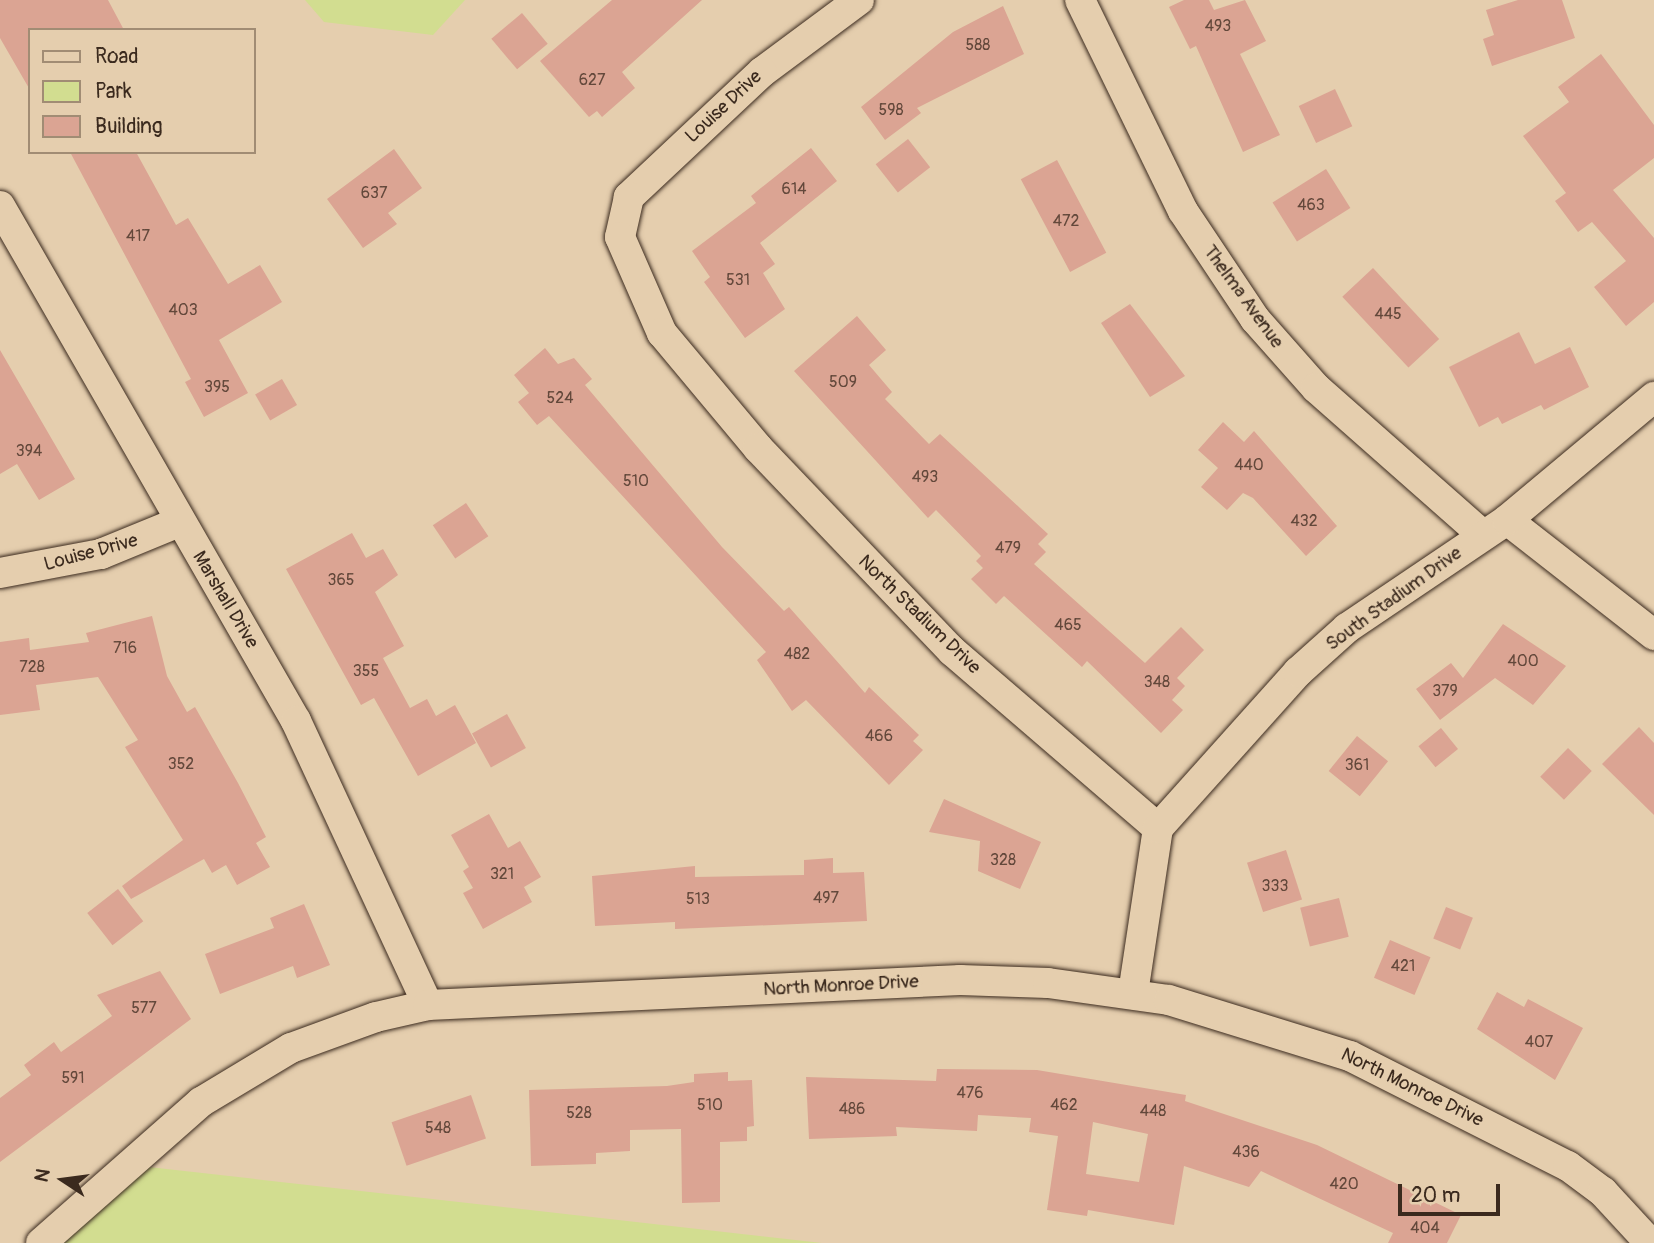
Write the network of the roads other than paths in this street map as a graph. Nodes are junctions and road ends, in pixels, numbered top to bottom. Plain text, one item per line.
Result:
1 (859, 0) edge
2 (1080, 0) edge
3 (0, 206) edge
4 (620, 237) joint
5 (1654, 397) edge
6 (179, 522) junction
7 (1495, 527) junction
8 (0, 573) edge
9 (1654, 635) edge
10 (1158, 828) junction
11 (1133, 993) junction
12 (428, 1005) junction
13 (41, 1243) edge
14 (1650, 1243) edge

1 - 4 street, Louise Drive
2 - 7 street, Thelma Avenue
3 - 6 street, Marshall Drive
4 - 10 street, North Stadium Drive
5 - 7 street, South Stadium Drive
6 - 8 street, Louise Drive
6 - 12 street, Marshall Drive
7 - 9 street, Thelma Avenue
7 - 10 street, South Stadium Drive
10 - 11 street
11 - 12 street, North Monroe Drive
11 - 14 street, North Monroe Drive
12 - 13 street, North Monroe Drive

